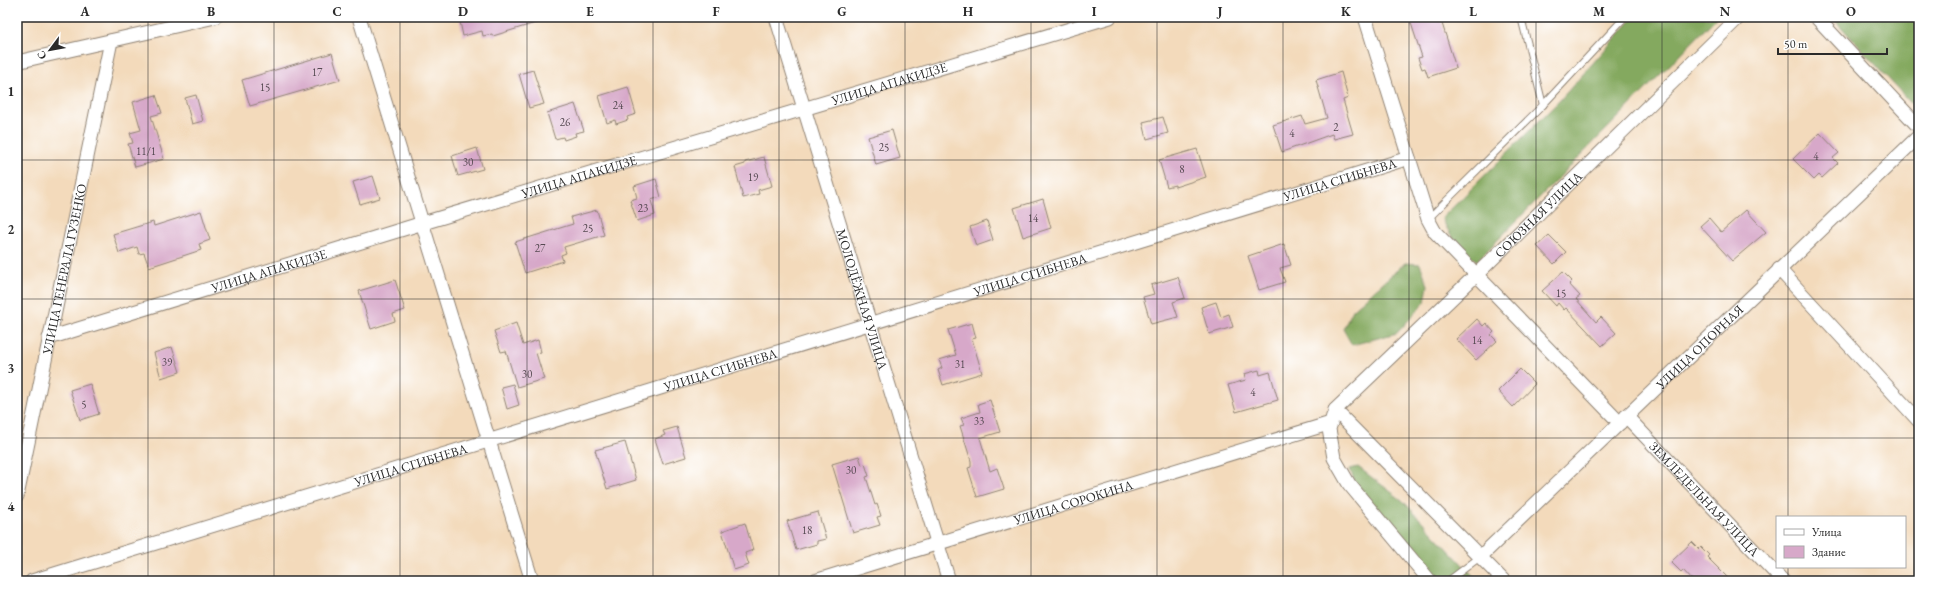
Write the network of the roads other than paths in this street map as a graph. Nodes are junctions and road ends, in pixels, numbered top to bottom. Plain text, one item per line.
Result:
1 (215, 17) edge
2 (359, 17) edge
3 (776, 17) edge
4 (1110, 17) edge
5 (1365, 17) edge
6 (1521, 17) edge
7 (1625, 17) edge
8 (1739, 17) edge
9 (1816, 17) edge
10 (111, 41) junction
11 (17, 62) edge
12 (1543, 105) junction
13 (804, 108) junction
14 (1919, 128) edge
15 (1919, 136) edge
16 (1409, 158) junction
17 (1428, 218) junction
18 (423, 223) junction
19 (1779, 269) junction
20 (1476, 275) junction
21 (870, 324) junction
22 (49, 338) junction
23 (1333, 416) junction
24 (1623, 419) junction
25 (1919, 422) edge
26 (489, 441) junction
27 (17, 496) edge
28 (938, 543) junction
29 (1480, 557) junction
30 (32, 581) edge
31 (532, 581) edge
32 (815, 581) edge
33 (949, 581) edge
34 (1430, 581) edge
35 (1448, 581) edge
36 (1504, 581) edge
37 (1783, 581) edge

1 - 10 street
2 - 18 street
3 - 13 street, МОЛОДЁЖНАЯ УЛИЦА
4 - 13 street, УЛИЦА АПАКИДЗЕ
5 - 16 street, ЗЕМЛЕДЕЛЬНАЯ УЛИЦА
6 - 12 lane
7 - 12 lane
8 - 20 street, СОЮЗНАЯ УЛИЦА
9 - 14 street
10 - 11 street
10 - 22 street, УЛИЦА ГЕНЕРАЛА ГУЗЕНКО
12 - 17 lane
13 - 18 street, УЛИЦА АПАКИДЗЕ
13 - 21 street, МОЛОДЁЖНАЯ УЛИЦА
15 - 19 street, УЛИЦА ОПОРНАЯ
16 - 17 street, ЗЕМЛЕДЕЛЬНАЯ УЛИЦА
16 - 21 street, УЛИЦА СГИБНЕВА
17 - 20 street, ЗЕМЛЕДЕЛЬНАЯ УЛИЦА
18 - 22 street, УЛИЦА АПАКИДЗЕ
18 - 26 street
19 - 24 street, УЛИЦА ОПОРНАЯ
19 - 25 street
20 - 23 street, СОЮЗНАЯ УЛИЦА
20 - 24 street, ЗЕМЛЕДЕЛЬНАЯ УЛИЦА
21 - 26 street, УЛИЦА СГИБНЕВА
21 - 28 street, МОЛОДЁЖНАЯ УЛИЦА
22 - 27 street, УЛИЦА ГЕНЕРАЛА ГУЗЕНКО
23 - 28 street, УЛИЦА СОРОКИНА
23 - 29 street
23 - 34 street
24 - 29 street, УЛИЦА ОПОРНАЯ
24 - 37 street, ЗЕМЛЕДЕЛЬНАЯ УЛИЦА
26 - 30 street, УЛИЦА СГИБНЕВА
26 - 31 street
28 - 32 street, УЛИЦА СОРОКИНА
28 - 33 street, МОЛОДЁЖНАЯ УЛИЦА
29 - 35 lane
29 - 36 street

